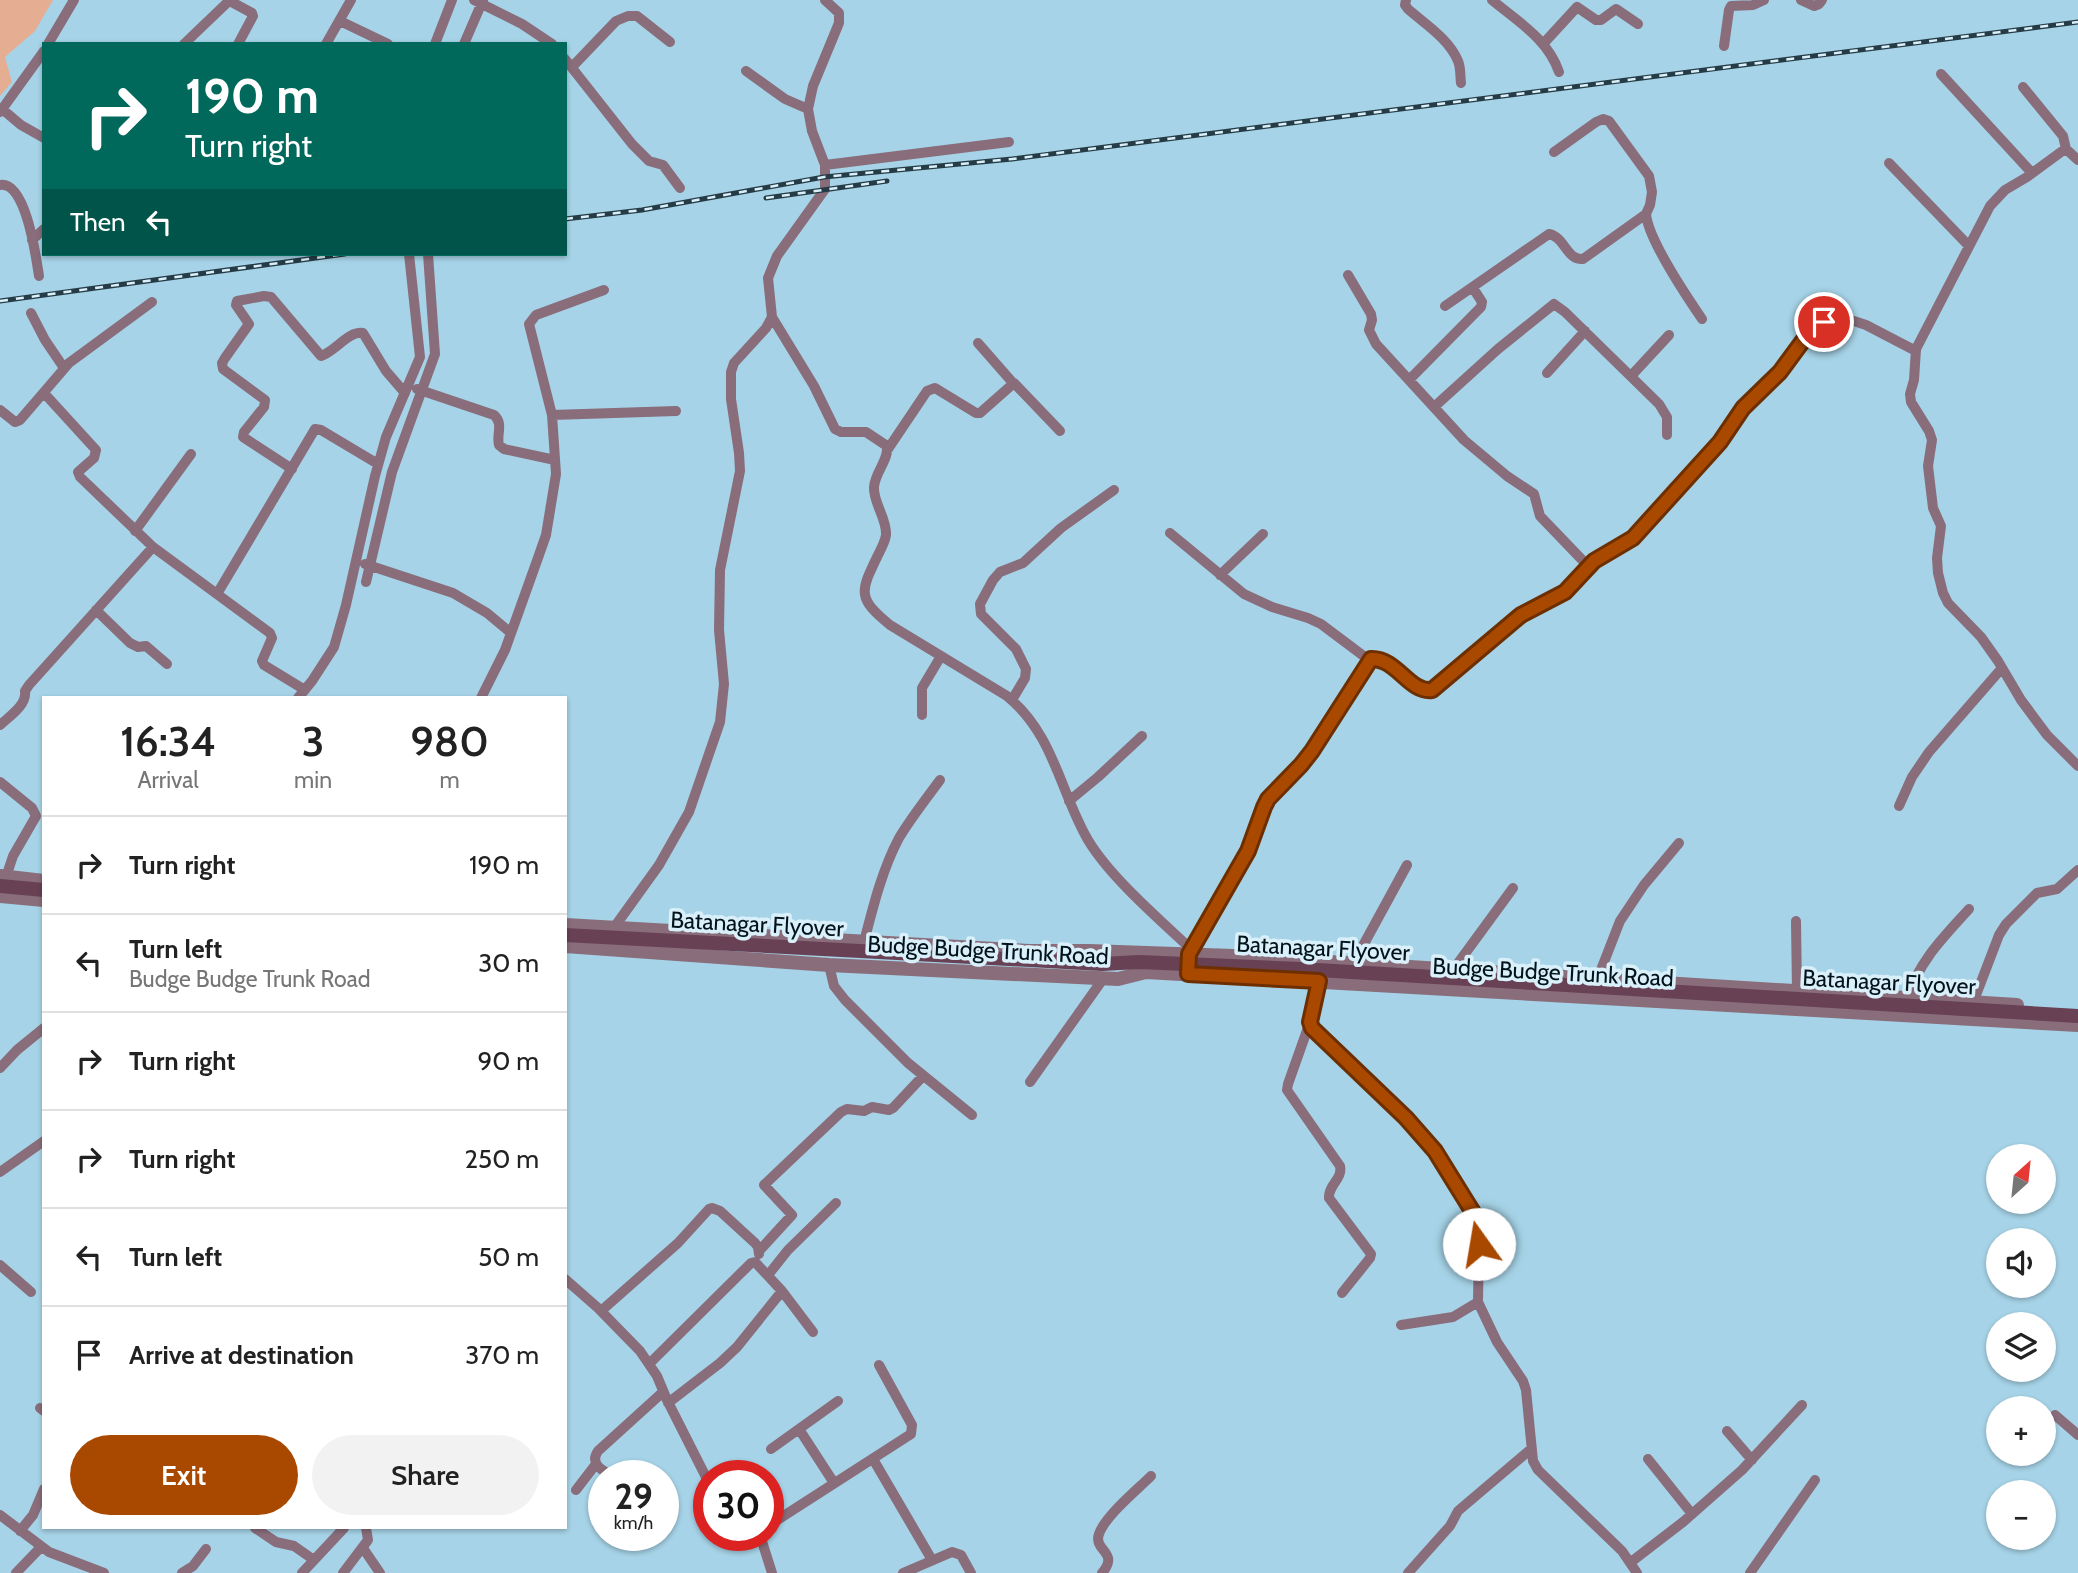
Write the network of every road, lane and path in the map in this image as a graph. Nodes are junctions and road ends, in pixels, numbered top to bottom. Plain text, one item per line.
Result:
1 (74, 0) edge
2 (229, 0) edge
3 (351, 0) edge
4 (452, 0) edge
5 (825, 0) edge
6 (1406, 0) edge
7 (1492, 0) edge
8 (1764, 0) edge
9 (1801, 0) edge
10 (1822, 0) edge
11 (478, 1) edge
12 (340, 21) junction
13 (1638, 23) dead end
14 (49, 42) edge
15 (186, 42) edge
16 (239, 42) edge
17 (327, 42) edge
18 (384, 42) edge
19 (436, 42) edge
20 (465, 42) edge
21 (549, 42) edge
22 (670, 42) dead end
23 (1543, 44) junction
24 (1724, 46) dead end
25 (42, 54) edge
26 (569, 63) edge
27 (746, 71) dead end
28 (1559, 72) dead end
29 (1941, 74) dead end
30 (1461, 83) dead end
31 (2022, 87) dead end
32 (808, 109) junction
33 (1, 110) edge
34 (42, 137) edge
35 (1009, 142) dead end
36 (2066, 149) junction
37 (1554, 152) dead end
38 (2078, 160) edge
39 (1889, 163) dead end
40 (825, 166) junction
41 (2032, 173) junction
42 (0, 185) edge
43 (680, 188) dead end
44 (1646, 214) junction
45 (42, 231) edge
46 (32, 240) junction
47 (1968, 245) junction
48 (409, 256) edge
49 (428, 256) edge
50 (1348, 275) dead end
51 (39, 276) dead end
52 (1473, 288) junction
53 (604, 290) dead end
54 (152, 302) dead end
55 (1445, 306) dead end
56 (31, 313) dead end
57 (772, 317) junction
58 (1702, 319) dead end
59 (1585, 331) junction
60 (1669, 335) dead end
61 (978, 343) dead end
62 (1916, 351) junction
63 (64, 368) junction
64 (1547, 373) dead end
65 (1631, 376) junction
66 (1409, 380) junction
67 (1013, 383) junction
68 (414, 389) junction
69 (44, 393) junction
70 (1434, 407) junction
71 (0, 410) edge
72 (676, 411) dead end
73 (552, 415) junction
74 (1060, 431) dead end
75 (1667, 435) dead end
76 (888, 449) junction
77 (191, 454) dead end
78 (555, 460) junction
79 (378, 464) junction
80 (292, 470) junction
81 (1114, 490) dead end
82 (135, 531) junction
83 (1170, 533) dead end
84 (1263, 534) dead end
85 (153, 547) junction
86 (355, 562) junction
87 (370, 565) junction
88 (1588, 566) junction
89 (1220, 575) junction
90 (366, 582) dead end
91 (217, 594) junction
92 (96, 610) junction
93 (511, 633) junction
94 (941, 656) junction
95 (1371, 659) junction
96 (167, 664) dead end
97 (2002, 668) junction
98 (301, 694) edge
99 (482, 696) edge
100 (1012, 700) junction
101 (922, 715) dead end
102 (0, 725) edge
103 (1142, 736) dead end
104 (2078, 766) edge
105 (940, 780) dead end
106 (0, 782) edge
107 (1069, 801) junction
108 (1899, 806) dead end
109 (1679, 843) dead end
110 (1407, 865) dead end
111 (2078, 870) edge
112 (2, 880) edge
113 (42, 881) edge
114 (1513, 888) dead end
115 (42, 890) edge
116 (0, 896) edge
117 (42, 900) edge
118 (1969, 909) dead end
119 (1796, 922) dead end
120 (567, 925) edge
121 (613, 929) junction
122 (567, 935) edge
123 (864, 942) junction
124 (567, 946) edge
125 (1191, 952) junction
126 (1353, 964) junction
127 (829, 965) junction
128 (1453, 970) junction
129 (1188, 974) junction
130 (1103, 979) junction
131 (1597, 980) junction
132 (1319, 981) junction
133 (1797, 992) junction
134 (1907, 998) junction
135 (1973, 1003) junction
136 (2078, 1009) edge
137 (2078, 1016) edge
138 (1310, 1022) junction
139 (2078, 1026) edge
140 (42, 1030) edge
141 (0, 1068) edge
142 (923, 1076) junction
143 (1030, 1082) dead end
144 (972, 1115) dead end
145 (42, 1142) edge
146 (0, 1172) edge
147 (836, 1203) dead end
148 (758, 1257) junction
149 (0, 1265) edge
150 (768, 1275) junction
151 (567, 1281) edge
152 (782, 1291) junction
153 (31, 1292) dead end
154 (1342, 1293) dead end
155 (1478, 1302) junction
156 (601, 1311) junction
157 (1401, 1325) dead end
158 (813, 1332) dead end
159 (649, 1364) junction
160 (879, 1365) dead end
161 (666, 1397) junction
162 (838, 1401) dead end
163 (1802, 1405) dead end
164 (2056, 1416) edge
165 (799, 1429) junction
166 (1727, 1431) dead end
167 (2078, 1435) edge
168 (771, 1449) dead end
169 (1531, 1449) junction
170 (873, 1459) junction
171 (1648, 1459) dead end
172 (596, 1460) edge
173 (698, 1460) edge
174 (1752, 1460) junction
175 (588, 1474) edge
176 (1151, 1476) dead end
177 (1815, 1480) dead end
178 (834, 1483) junction
179 (576, 1490) dead end
180 (42, 1494) edge
181 (1692, 1514) junction
182 (0, 1516) edge
183 (784, 1516) edge
184 (256, 1529) edge
185 (343, 1529) edge
186 (366, 1529) edge
187 (20, 1531) junction
188 (41, 1547) junction
189 (363, 1548) junction
190 (206, 1549) dead end
191 (765, 1551) edge
192 (314, 1560) junction
193 (932, 1560) junction
194 (1631, 1562) junction
195 (16, 1573) edge
196 (104, 1573) edge
197 (182, 1573) edge
198 (302, 1573) edge
199 (343, 1573) edge
200 (380, 1573) edge
201 (772, 1573) edge
202 (903, 1573) edge
203 (971, 1573) edge
204 (1102, 1573) edge
205 (1408, 1573) edge
206 (1637, 1573) edge
207 (1750, 1573) edge

1 - 14 street
2 - 15 street
2 - 16 street
3 - 12 street
4 - 19 street
5 - 32 street
6 - 30 street
7 - 23 street
8 - 24 street
9 - 10 street
11 - 20 street
11 - 21 street
12 - 17 street
12 - 18 street
13 - 23 street
22 - 26 street
23 - 28 street
25 - 33 street
26 - 43 street
27 - 32 street
29 - 41 street
31 - 36 street
32 - 40 street
33 - 34 street
35 - 40 street
36 - 38 street
36 - 41 street
37 - 44 street
39 - 47 street
40 - 57 street
41 - 47 street
42 - 46 street
44 - 52 street
44 - 58 street
45 - 46 street
46 - 51 street
47 - 62 street
48 - 68 street
49 - 68 street
50 - 66 street
52 - 55 street
52 - 66 street
53 - 73 street
54 - 63 street
56 - 63 street
57 - 76 street
57 - 121 street
59 - 64 street
59 - 65 street
59 - 70 street
60 - 65 street
61 - 67 street
62 - 88 street
62 - 97 street
63 - 69 street
65 - 75 street
66 - 70 street
67 - 74 street
67 - 76 street
68 - 78 street
68 - 79 street
68 - 80 street
68 - 87 street
69 - 71 street
69 - 82 street
70 - 88 street
72 - 73 street
73 - 78 street
76 - 94 street
77 - 82 street
78 - 93 street
79 - 80 street
79 - 86 street
80 - 91 street
81 - 100 street
82 - 85 street
83 - 89 street
84 - 89 street
85 - 91 street
85 - 92 street
86 - 87 street
86 - 98 street
87 - 90 street
87 - 93 street
88 - 95 street
89 - 95 street
91 - 98 street
92 - 96 street
92 - 102 street
93 - 99 street
94 - 100 street
94 - 101 street
95 - 125 street
97 - 104 street
97 - 108 street
100 - 107 street
103 - 107 street
105 - 123 street
106 - 112 street
107 - 125 street
109 - 131 street
110 - 126 street
111 - 135 street
112 - 113 street
112 - 115 main road
114 - 128 street
116 - 117 street
118 - 134 street
119 - 133 street
120 - 121 street, Budge Budge Trunk Road
121 - 123 street, Budge Budge Trunk Road
122 - 137 main road, Batanagar Flyover, bridge
123 - 125 street, Budge Budge Trunk Road
124 - 127 street, Budge Budge Trunk Road
125 - 126 street, Budge Budge Trunk Road
125 - 129 street
126 - 128 street, Budge Budge Trunk Road
127 - 130 street, Budge Budge Trunk Road
127 - 142 street
128 - 131 street, Budge Budge Trunk Road
129 - 130 street, Budge Budge Trunk Road
129 - 132 street, Budge Budge Trunk Road
130 - 143 street
131 - 133 street, Budge Budge Trunk Road
132 - 138 street
132 - 139 street, Budge Budge Trunk Road
133 - 134 street, Budge Budge Trunk Road
134 - 135 street, Budge Budge Trunk Road
135 - 136 street, Budge Budge Trunk Road
138 - 154 street
138 - 155 street
140 - 141 street
142 - 144 street
142 - 148 street
145 - 146 street
147 - 150 street
148 - 150 street
148 - 156 street
148 - 159 street
149 - 153 street
150 - 152 street
151 - 156 street
152 - 158 street
152 - 161 street
155 - 157 street
155 - 169 street
156 - 159 street
159 - 161 street
160 - 170 street
161 - 172 street
161 - 173 street
162 - 165 street
163 - 174 street
164 - 167 street
165 - 168 street
165 - 178 street
166 - 174 street
169 - 194 street
169 - 205 street
170 - 178 street
170 - 193 street
171 - 181 street
174 - 181 street
175 - 179 street
176 - 204 street
177 - 207 street
178 - 183 street
180 - 187 street
181 - 194 street
182 - 187 street
184 - 192 street
185 - 192 street
186 - 189 street
187 - 188 street
188 - 195 street
188 - 196 street
189 - 199 street
189 - 200 street
190 - 197 street
191 - 201 street
192 - 198 street
193 - 202 street
193 - 203 street
194 - 206 street

